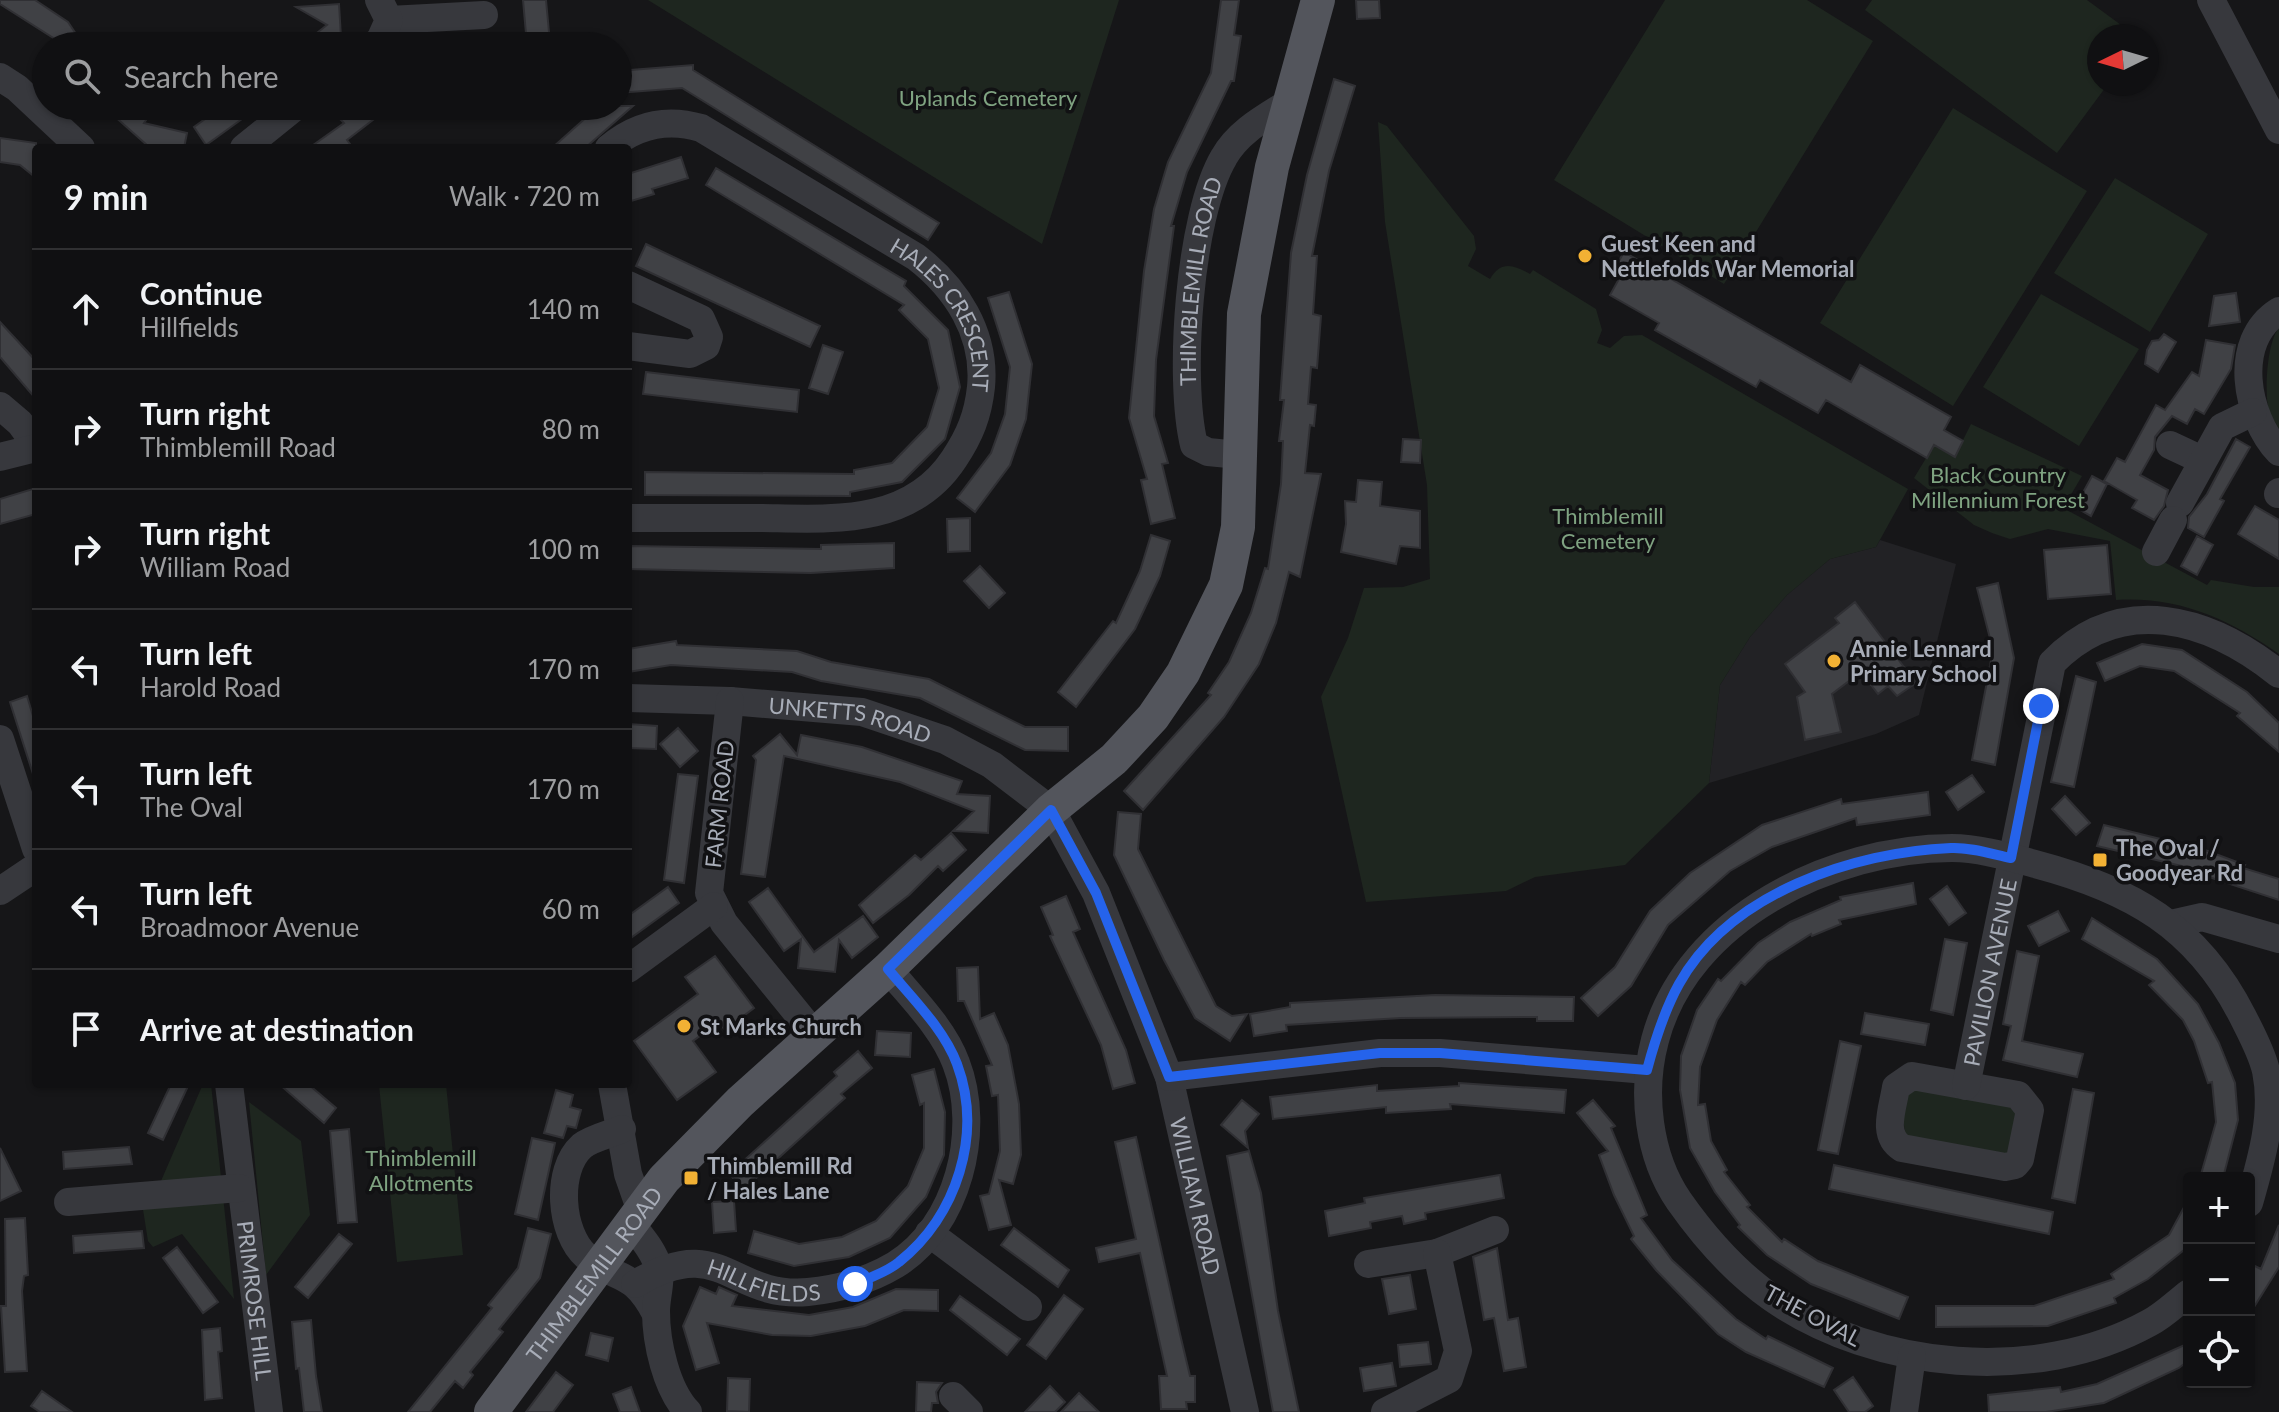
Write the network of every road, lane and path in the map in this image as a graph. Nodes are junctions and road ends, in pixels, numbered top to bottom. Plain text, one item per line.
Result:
1 (1318, 0) edge
2 (2211, 0) edge
3 (384, 10) edge
4 (484, 15) dead end
5 (381, 32) edge
6 (0, 77) edge
7 (32, 102) edge
8 (1288, 103) junction
9 (51, 120) edge
10 (279, 120) edge
11 (2279, 130) edge
12 (77, 144) edge
13 (249, 144) edge
14 (615, 144) edge
15 (632, 287) edge
16 (2279, 311) edge
17 (632, 347) edge
18 (0, 406) edge
19 (2253, 412) junction
20 (32, 440) edge
21 (2170, 445) dead end
22 (32, 447) edge
23 (2279, 452) edge
24 (1239, 455) junction
25 (0, 457) edge
26 (2202, 460) junction
27 (632, 518) edge
28 (2156, 552) dead end
29 (2279, 674) edge
30 (632, 698) edge
31 (730, 701) junction
32 (0, 739) edge
33 (1051, 810) junction
34 (32, 837) edge
35 (2011, 858) junction
36 (32, 870) edge
37 (0, 891) edge
38 (714, 906) junction
39 (2171, 924) junction
40 (2279, 939) edge
41 (632, 966) edge
42 (888, 969) junction
43 (815, 1035) junction
44 (1647, 1070) junction
45 (1169, 1077) junction
46 (1966, 1086) junction
47 (229, 1088) edge
48 (613, 1088) edge
49 (623, 1133) junction
50 (664, 1179) junction
51 (2255, 1179) edge
52 (239, 1188) junction
53 (68, 1202) dead end
54 (636, 1218) junction
55 (1495, 1230) dead end
56 (929, 1233) junction
57 (1437, 1253) junction
58 (601, 1263) junction
59 (1368, 1264) dead end
60 (659, 1269) junction
61 (635, 1284) junction
62 (2183, 1298) edge
63 (1028, 1307) dead end
64 (656, 1314) junction
65 (1912, 1356) junction
66 (269, 1412) edge
67 (491, 1412) edge
68 (688, 1412) edge
69 (1245, 1412) edge
70 (1385, 1412) edge
71 (1904, 1412) edge

1 - 8 main road, THIMBLEMILL ROAD
2 - 11 street
3 - 4 street
3 - 5 street
6 - 7 street
8 - 24 main road, THIMBLEMILL ROAD
8 - 24 street, THIMBLEMILL ROAD
9 - 12 street
10 - 13 street
14 - 27 street, HALES CRESCENT
15 - 17 street
16 - 19 street
18 - 20 street
19 - 23 street
19 - 26 street
21 - 26 street
22 - 25 street
24 - 33 main road, THIMBLEMILL ROAD
26 - 28 street
29 - 35 street, PAVILION AVENUE
30 - 31 street, UNKETTS ROAD
31 - 33 street, UNKETTS ROAD
31 - 38 street, FARM ROAD
32 - 34 street
33 - 42 main road, THIMBLEMILL ROAD
33 - 45 street, WILLIAM ROAD
35 - 39 street, THE OVAL
35 - 44 street, THE OVAL
35 - 46 street, PAVILION AVENUE
36 - 37 street
38 - 41 street
38 - 43 street
39 - 40 street
39 - 51 street
42 - 43 main road, THIMBLEMILL ROAD
42 - 56 street, HILLFIELDS
43 - 50 main road, THIMBLEMILL ROAD
44 - 45 street
44 - 65 street, THE OVAL
45 - 69 street, WILLIAM ROAD
46 - 46 street, PAVILION AVENUE
47 - 52 street, PRIMROSE HILL
48 - 49 street
49 - 50 street
49 - 54 street
49 - 58 street
50 - 54 main road, THIMBLEMILL ROAD
52 - 53 street, PRIMROSE HILL
52 - 66 street, PRIMROSE HILL
54 - 58 main road, THIMBLEMILL ROAD
54 - 60 street
55 - 57 street
56 - 60 street, HILLFIELDS
56 - 63 street
57 - 59 street
57 - 70 street
58 - 61 street
58 - 67 main road, THIMBLEMILL ROAD
60 - 61 street, HILLFIELDS
60 - 64 street
61 - 64 street
62 - 65 street, THE OVAL
64 - 68 street
65 - 71 street

